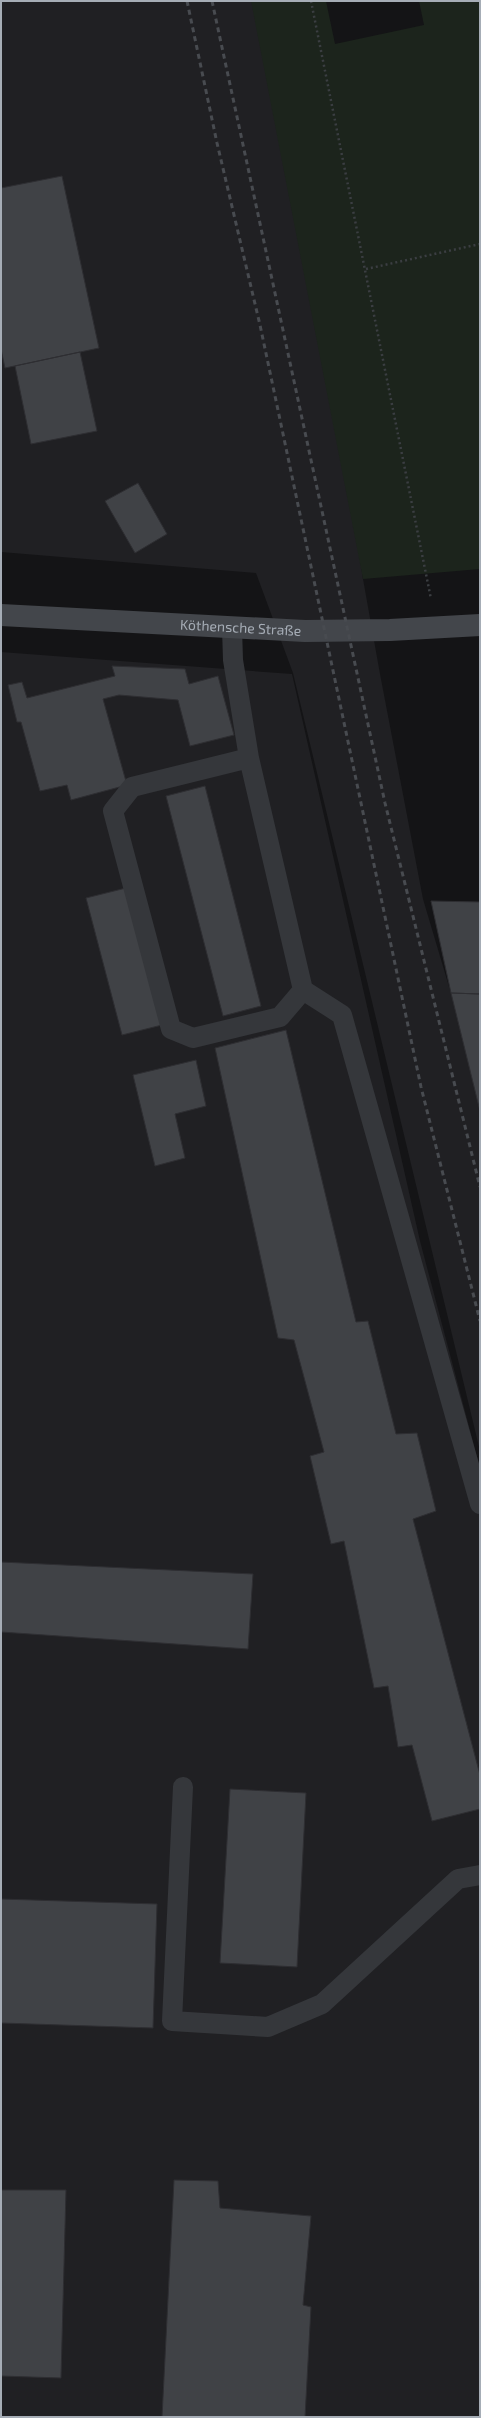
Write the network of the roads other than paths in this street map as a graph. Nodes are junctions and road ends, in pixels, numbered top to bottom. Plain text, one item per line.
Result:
1 (1, 615) edge
2 (480, 625) edge
3 (232, 628) junction
4 (249, 758) junction
5 (303, 990) junction
6 (480, 1504) edge
7 (183, 1787) dead end
8 (480, 1875) edge

1 - 3 main road, Köthensche Straße
2 - 3 main road, Köthensche Straße
3 - 4 lane
4 - 5 lane
4 - 5 lane
5 - 6 lane
7 - 8 lane

